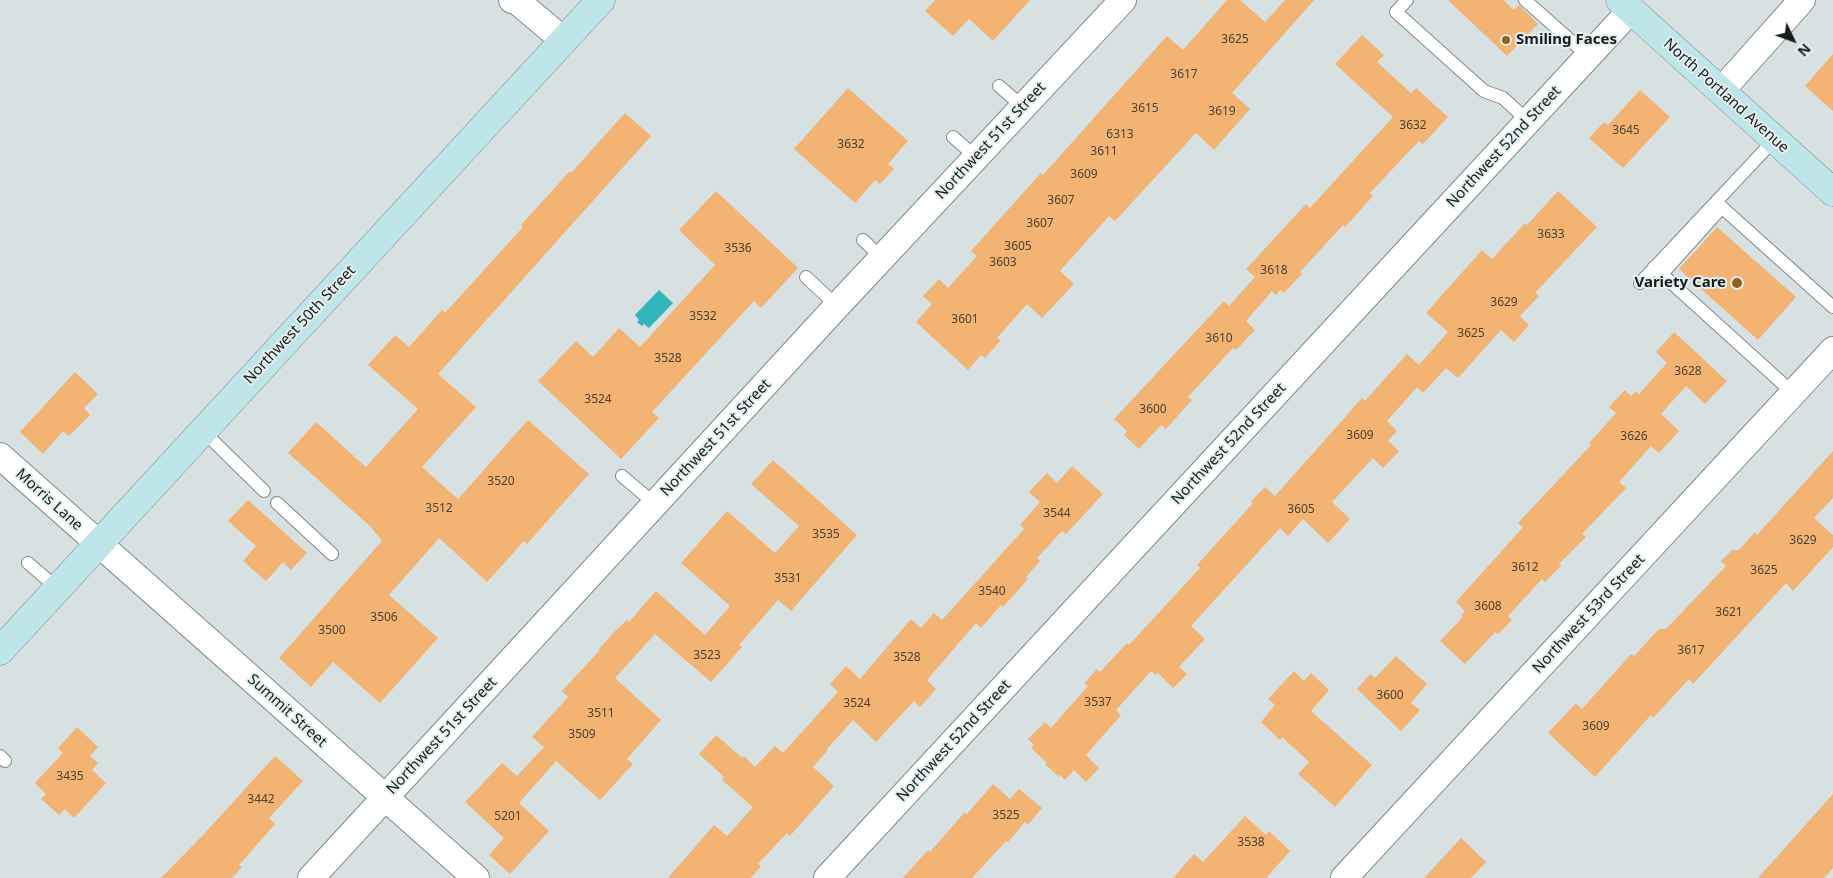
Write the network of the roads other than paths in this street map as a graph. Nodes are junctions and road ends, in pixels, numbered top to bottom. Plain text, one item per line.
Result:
1 (512, 0) edge
2 (601, 0) edge
3 (1407, 0) edge
4 (1525, 0) edge
5 (1802, 0) edge
6 (1118, 2) edge
7 (1625, 5) edge
8 (564, 40) junction
9 (1588, 56) junction
10 (999, 86) dead end
11 (1721, 91) junction
12 (1023, 107) junction
13 (1528, 121) junction
14 (953, 137) dead end
15 (1774, 139) junction
16 (976, 157) junction
17 (1833, 192) edge
18 (1719, 204) junction
19 (863, 240) dead end
20 (882, 258) junction
21 (1658, 271) junction
22 (806, 277) dead end
23 (1640, 283) dead end
24 (837, 306) junction
25 (1833, 307) edge
26 (1833, 350) edge
27 (1794, 393) junction
28 (203, 431) junction
29 (0, 456) edge
30 (622, 476) dead end
31 (264, 491) dead end
32 (277, 503) dead end
33 (655, 504) junction
34 (98, 544) junction
35 (332, 554) dead end
36 (28, 563) dead end
37 (57, 588) junction
38 (0, 651) edge
39 (386, 797) junction
40 (310, 878) edge
41 (476, 878) edge
42 (828, 878) edge
43 (1344, 878) edge

1 - 8 street
2 - 8 main road, Northwest 50th Street
3 - 13 lane
4 - 9 lane
5 - 11 street
6 - 12 street, Northwest 51st Street
7 - 9 street, Northwest 52nd Street
7 - 11 main road, North Portland Avenue
8 - 28 main road, Northwest 50th Street
9 - 13 street, Northwest 52nd Street
10 - 12 lane
11 - 15 main road, North Portland Avenue
12 - 16 street, Northwest 51st Street
13 - 42 street, Northwest 52nd Street
14 - 16 lane
15 - 17 main road, North Portland Avenue
15 - 18 lane
16 - 20 street, Northwest 51st Street
18 - 21 lane
18 - 25 lane
19 - 20 lane
20 - 24 street, Northwest 51st Street
21 - 23 lane
21 - 27 lane
22 - 24 lane
24 - 33 street, Northwest 51st Street
26 - 27 street, Northwest 53rd Street
27 - 43 street, Northwest 53rd Street
28 - 31 lane
28 - 34 main road, Northwest 50th Street
29 - 34 street, Morris Lane
30 - 33 lane
32 - 35 lane
33 - 39 street, Northwest 51st Street
34 - 37 main road, Northwest 50th Street
34 - 39 street, Summit Street
36 - 37 lane
37 - 38 main road, Northwest 50th Street
39 - 40 street, Northwest 51st Street
39 - 41 street, Summit Street

